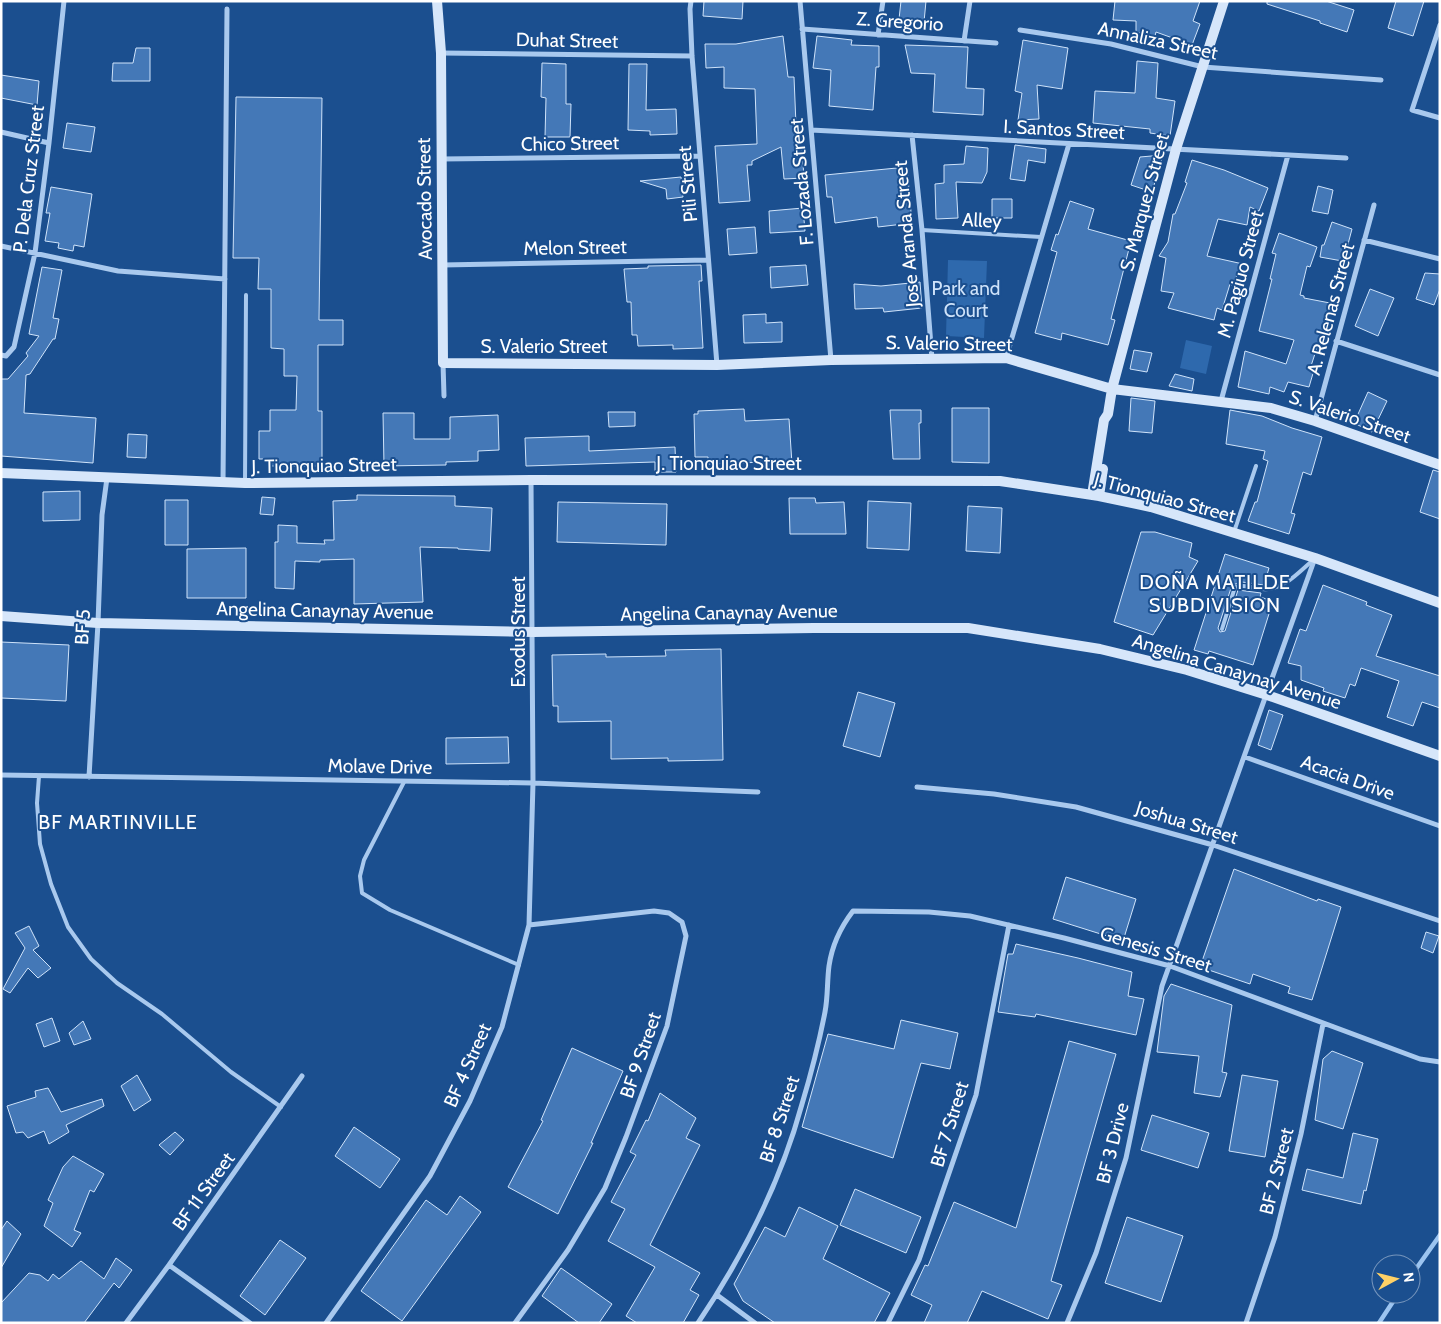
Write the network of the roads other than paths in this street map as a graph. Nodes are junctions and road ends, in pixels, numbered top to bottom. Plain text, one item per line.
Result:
1 (64, 1) edge
2 (437, 1) edge
3 (691, 1) edge
4 (800, 1) edge
5 (883, 1) edge
6 (970, 1) edge
7 (1224, 1) edge
8 (226, 9) dead end
9 (1440, 25) edge
10 (802, 29) junction
11 (1020, 30) dead end
12 (878, 35) junction
13 (964, 41) junction
14 (996, 43) dead end
15 (441, 53) junction
16 (692, 56) junction
17 (1203, 67) junction
18 (1381, 80) dead end
19 (1440, 118) edge
20 (811, 130) junction
21 (1, 132) edge
22 (912, 135) junction
23 (49, 143) junction
24 (1069, 144) junction
25 (1176, 149) junction
26 (1288, 155) junction
27 (700, 156) junction
28 (1346, 158) dead end
29 (441, 160) junction
30 (1374, 205) dead end
31 (922, 230) junction
32 (1041, 237) junction
33 (1364, 240) junction
34 (1, 246) edge
35 (34, 253) junction
36 (1440, 259) edge
37 (708, 260) junction
38 (442, 265) junction
39 (225, 280) junction
40 (246, 295) dead end
41 (1336, 341) junction
42 (4, 355) edge
43 (1006, 358) junction
44 (932, 359) junction
45 (831, 360) junction
46 (443, 363) junction
47 (716, 365) junction
48 (1440, 374) edge
49 (1112, 389) junction
50 (444, 396) dead end
51 (1221, 401) junction
52 (1314, 421) junction
53 (1440, 465) edge
54 (1256, 466) dead end
55 (1, 473) edge
56 (107, 478) junction
57 (531, 480) junction
58 (223, 483) junction
59 (245, 483) junction
60 (1096, 495) junction
61 (1234, 533) junction
62 (1315, 558) junction
63 (1440, 603) edge
64 (1, 616) edge
65 (98, 623) junction
66 (1222, 629) dead end
67 (533, 632) junction
68 (1266, 694) junction
69 (1440, 756) edge
70 (1245, 757) junction
71 (1, 774) edge
72 (39, 776) junction
73 (89, 777) junction
74 (404, 782) junction
75 (534, 783) junction
76 (917, 787) dead end
77 (758, 792) dead end
78 (1440, 826) edge
79 (1214, 845) junction
80 (853, 912) joint
81 (1440, 921) edge
82 (529, 925) junction
83 (1009, 925) junction
84 (519, 965) junction
85 (1170, 966) junction
86 (1323, 1024) junction
87 (1440, 1062) edge
88 (302, 1076) dead end
89 (281, 1107) junction
90 (169, 1265) junction
91 (717, 1295) junction
92 (126, 1323) edge
93 (250, 1323) edge
94 (326, 1323) edge
95 (515, 1323) edge
96 (698, 1323) edge
97 (755, 1323) edge
98 (888, 1323) edge
99 (1067, 1323) edge
100 (1246, 1323) edge

1 - 23 street, P. Dela Cruz Street
2 - 15 street, Avocado Street
3 - 16 street, Pili Street
4 - 10 street, F. Lozada Street
5 - 12 street
6 - 13 street
7 - 17 street, S. Marquez Street
8 - 39 street
9 - 19 street
10 - 12 street, Z. Gregorio
10 - 20 street, F. Lozada Street
11 - 17 street, Annaliza Street
12 - 13 street, Z. Gregorio
13 - 14 street, Z. Gregorio
15 - 16 street, Duhat Street
15 - 29 street, Avocado Street
16 - 27 street, Pili Street
17 - 18 street, Annaliza Street
17 - 25 street, S. Marquez Street
20 - 22 street, I. Santos Street
20 - 45 street, F. Lozada Street
21 - 23 street
22 - 24 street, I. Santos Street
22 - 31 street, Jose Aranda Street
23 - 35 street, P. Dela Cruz Street
24 - 25 street, I. Santos Street
24 - 32 street
25 - 26 street, I. Santos Street
25 - 49 street, S. Marquez Street
26 - 28 street, I. Santos Street
26 - 51 street, M. Pagiuo Street
27 - 29 street, Chico Street
27 - 37 street, Pili Street
29 - 38 street, Avocado Street
30 - 33 street, A. Relenas Street
31 - 32 lane, Alley
31 - 44 street, Jose Aranda Street
32 - 43 street
33 - 36 street
33 - 41 street, A. Relenas Street
34 - 35 street
35 - 39 street
35 - 42 street, P. Dela Cruz Street
37 - 38 street, Melon Street
37 - 47 street, Pili Street
38 - 46 street, Avocado Street
39 - 58 street
40 - 59 lane
41 - 48 street
41 - 52 street, A. Relenas Street
43 - 44 street, S. Valerio Street
43 - 49 street, S. Valerio Street
44 - 45 street, S. Valerio Street
45 - 47 street, S. Valerio Street
46 - 47 street, S. Valerio Street
46 - 50 street, Avocado Street
49 - 51 street, S. Valerio Street
49 - 60 street, S. Marquez Street
51 - 52 street, S. Valerio Street
52 - 53 street, S. Valerio Street
54 - 61 lane
55 - 56 street, J. Tionquiao Street
56 - 58 street, J. Tionquiao Street
56 - 65 street, BF 5
57 - 59 street, J. Tionquiao Street
57 - 60 street, J. Tionquiao Street
57 - 67 street, Exodus Street
58 - 59 street, J. Tionquiao Street
60 - 61 street, J. Tionquiao Street
61 - 62 street, J. Tionquiao Street
62 - 63 street, J. Tionquiao Street
62 - 66 lane
62 - 68 street, BF 3 Drive
64 - 65 street, Angelina Canaynay Avenue
65 - 67 street, Angelina Canaynay Avenue
65 - 73 street, BF 5
67 - 68 street, Angelina Canaynay Avenue
67 - 75 street, Exodus Street
68 - 69 street, Angelina Canaynay Avenue
68 - 70 street, BF 3 Drive
70 - 78 street, Acacia Drive
70 - 79 street, BF 3 Drive
71 - 72 street, Molave Drive
72 - 73 street, Molave Drive
72 - 89 lane
73 - 74 street, Molave Drive
74 - 75 street, Molave Drive
74 - 84 lane
75 - 77 street, Molave Drive
75 - 82 street, BF 4 Street
76 - 79 street, Joshua Street
79 - 81 street, Joshua Street
79 - 85 street, BF 3 Drive
80 - 83 street, Genesis Street
80 - 91 street, BF 8 Street
82 - 84 street, BF 4 Street
82 - 95 street, BF 9 Street
83 - 85 street, Genesis Street
83 - 98 street, BF 7 Street
84 - 94 street, BF 4 Street
85 - 86 street, Genesis Street
85 - 99 street, BF 3 Drive
86 - 87 street, Genesis Street
86 - 100 street, BF 2 Street
88 - 89 street, BF 11 Street
89 - 90 street, BF 11 Street
90 - 92 street, BF 11 Street
90 - 93 street
91 - 96 street, BF 8 Street
91 - 97 street

